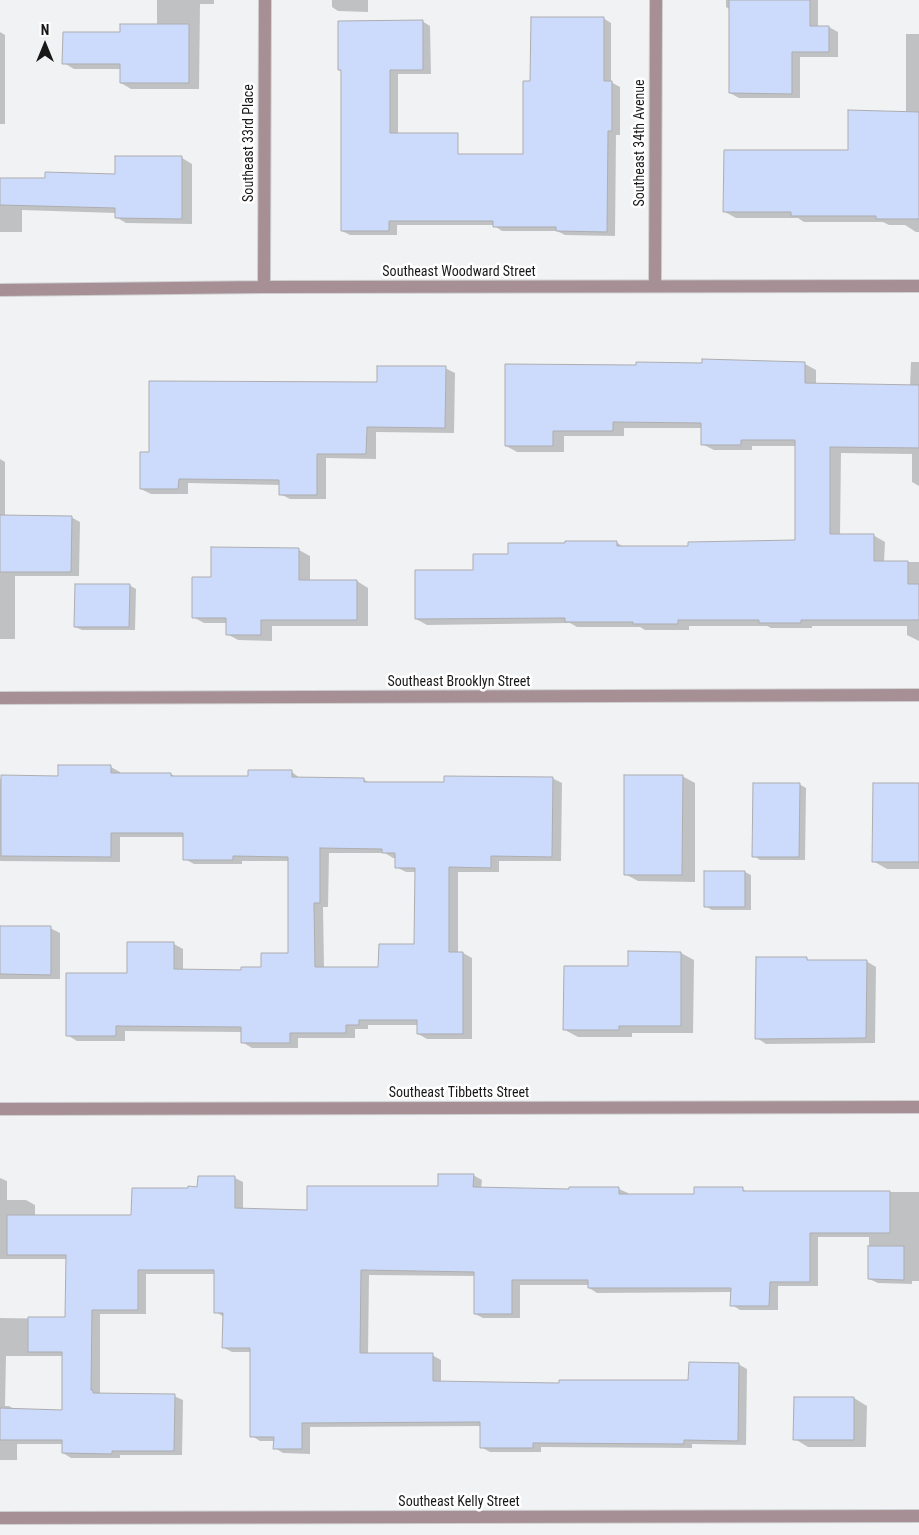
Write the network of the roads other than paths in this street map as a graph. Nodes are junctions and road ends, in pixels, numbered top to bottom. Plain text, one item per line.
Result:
1 (265, 0) edge
2 (656, 0) edge
3 (655, 286) junction
4 (919, 286) edge
5 (264, 287) junction
6 (0, 290) edge
7 (919, 696) edge
8 (0, 698) edge
9 (919, 1107) edge
10 (0, 1109) edge
11 (919, 1516) edge
12 (0, 1518) edge

1 - 5 street, Southeast 33rd Place
2 - 3 street, Southeast 34th Avenue
3 - 4 street, Southeast Woodward Street
3 - 5 street, Southeast Woodward Street
5 - 6 street, Southeast Woodward Street
7 - 8 street, Southeast Brooklyn Street
9 - 10 street, Southeast Tibbetts Street
11 - 12 street, Southeast Kelly Street

